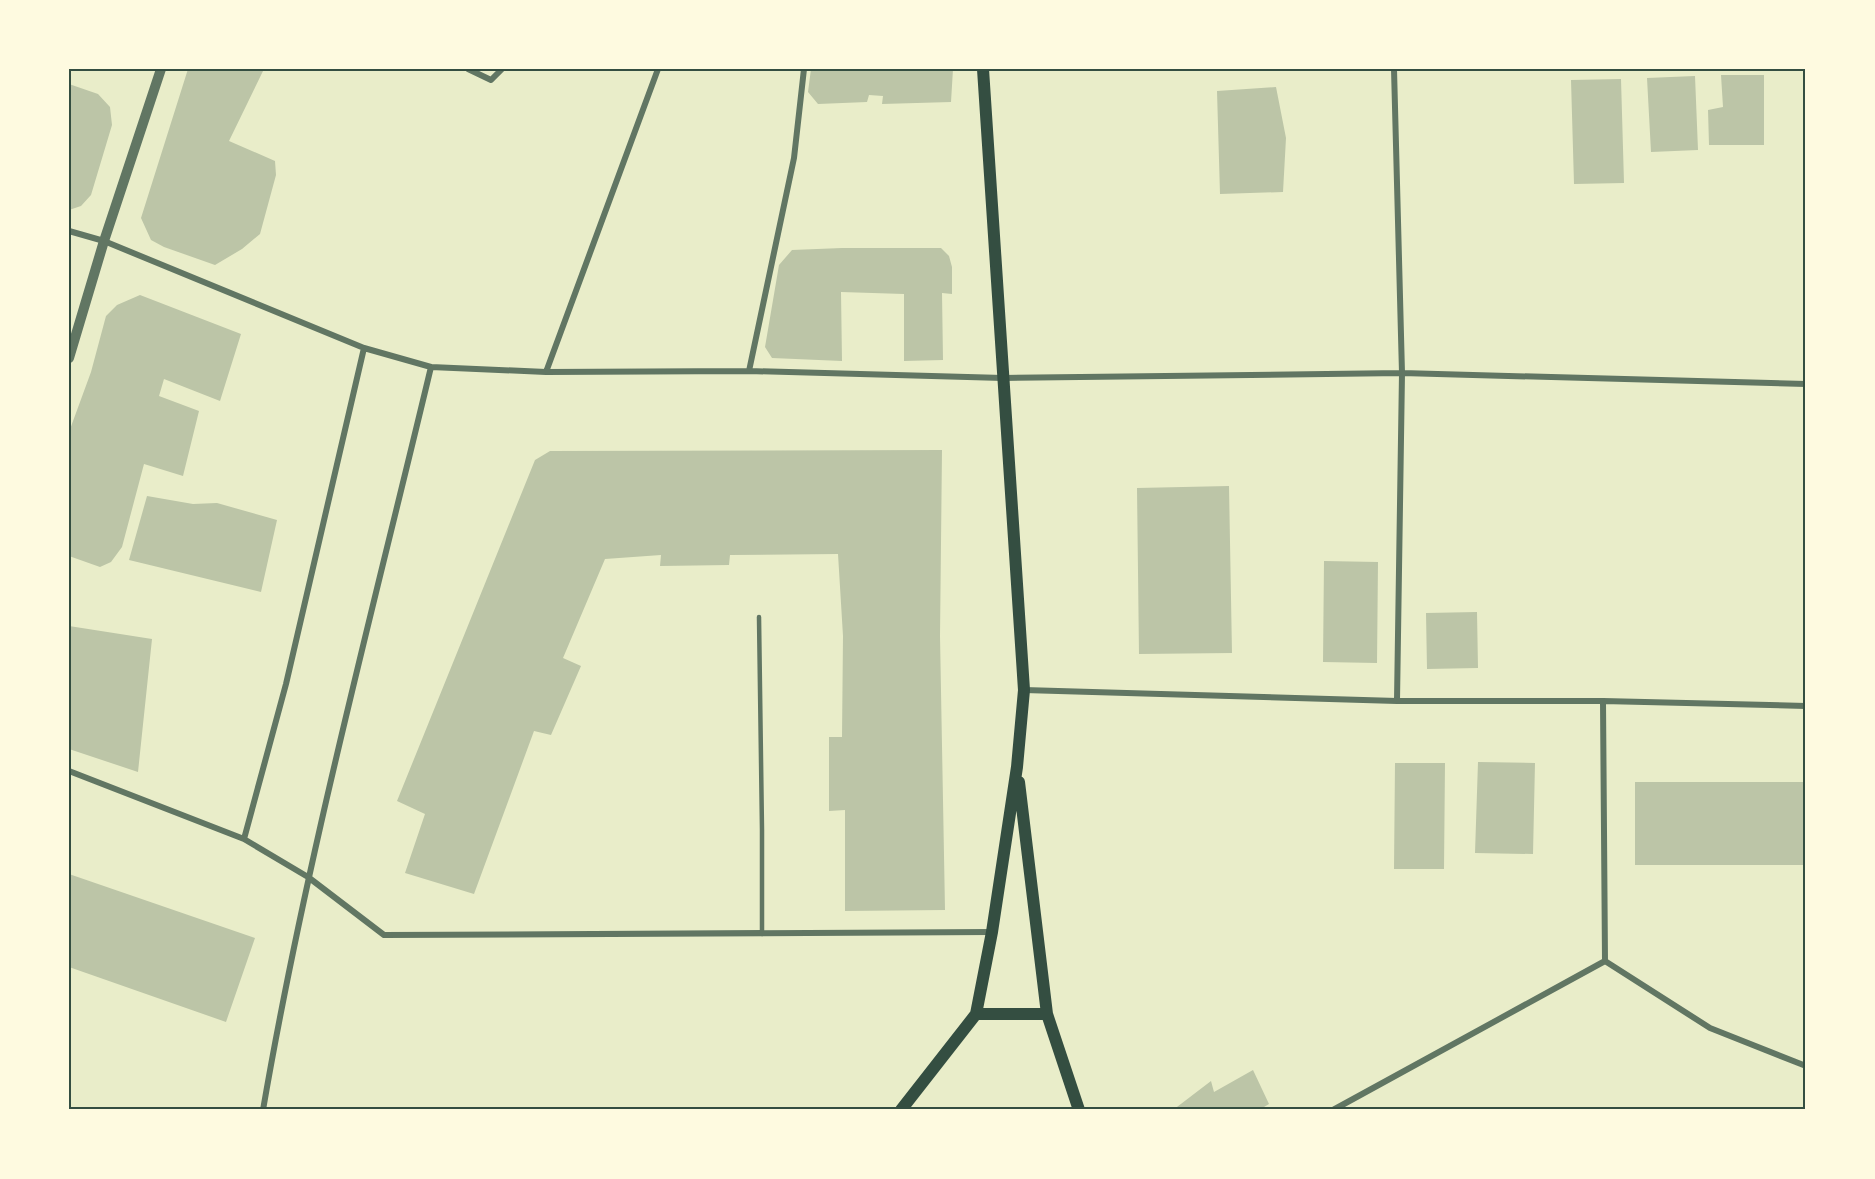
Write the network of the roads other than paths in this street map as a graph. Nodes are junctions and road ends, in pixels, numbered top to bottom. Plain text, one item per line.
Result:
1 (161, 69) edge
2 (468, 69) edge
3 (502, 69) edge
4 (658, 69) edge
5 (804, 69) edge
6 (983, 69) edge
7 (1394, 69) edge
8 (69, 231) edge
9 (104, 240) junction
10 (364, 348) junction
11 (69, 358) edge
12 (431, 367) junction
13 (749, 371) junction
14 (546, 372) junction
15 (1402, 373) junction
16 (1004, 378) junction
17 (1806, 384) edge
18 (759, 617) dead end
19 (1024, 690) junction
20 (1397, 701) junction
21 (1603, 701) junction
22 (1806, 706) edge
23 (1017, 767) junction
24 (69, 771) edge
25 (244, 839) junction
26 (308, 877) junction
27 (992, 932) junction
28 (762, 934) junction
29 (1605, 961) junction
30 (976, 1014) junction
31 (1047, 1014) junction
32 (1806, 1066) edge
33 (263, 1110) edge
34 (902, 1110) edge
35 (1079, 1110) edge
36 (1333, 1110) edge

1 - 9 street
2 - 3 street
4 - 14 street
5 - 13 street
6 - 16 main road
7 - 15 street
8 - 9 street
9 - 10 street
9 - 11 street
10 - 12 street
10 - 25 street
12 - 14 street
12 - 26 street
13 - 14 street
13 - 16 street
15 - 16 street
15 - 17 street
15 - 20 street
16 - 19 main road
18 - 28 lane
19 - 20 street
19 - 23 main road
20 - 21 street
21 - 22 street
21 - 29 street
23 - 27 main road
23 - 31 main road
24 - 25 street
25 - 26 street
26 - 28 street
26 - 33 street
27 - 28 street
27 - 30 main road
29 - 32 street
29 - 36 street
30 - 31 main road
30 - 34 main road
31 - 35 main road

